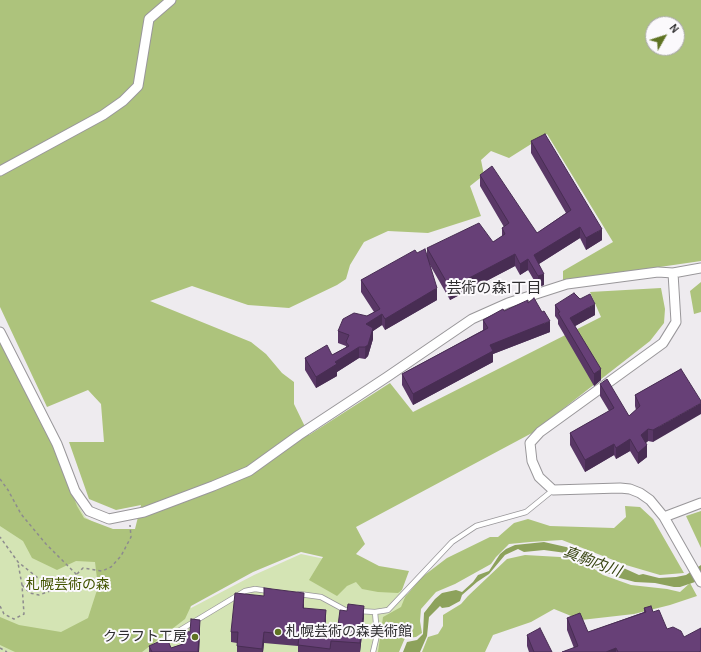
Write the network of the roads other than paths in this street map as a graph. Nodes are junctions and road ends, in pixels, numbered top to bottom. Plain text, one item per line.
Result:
1 (170, 0) edge
2 (0, 171) edge
3 (701, 268) edge
4 (673, 273) junction
5 (0, 332) edge
6 (553, 490) junction
7 (701, 502) edge
8 (664, 517) junction
9 (701, 582) edge
10 (277, 592) edge
11 (292, 593) edge
12 (375, 612) junction
13 (154, 652) edge
14 (373, 652) edge

1 - 2 street
3 - 4 street
4 - 5 street
4 - 6 street
6 - 8 street
6 - 12 lane
7 - 8 street
8 - 9 street
10 - 13 lane
11 - 12 lane
12 - 14 lane

